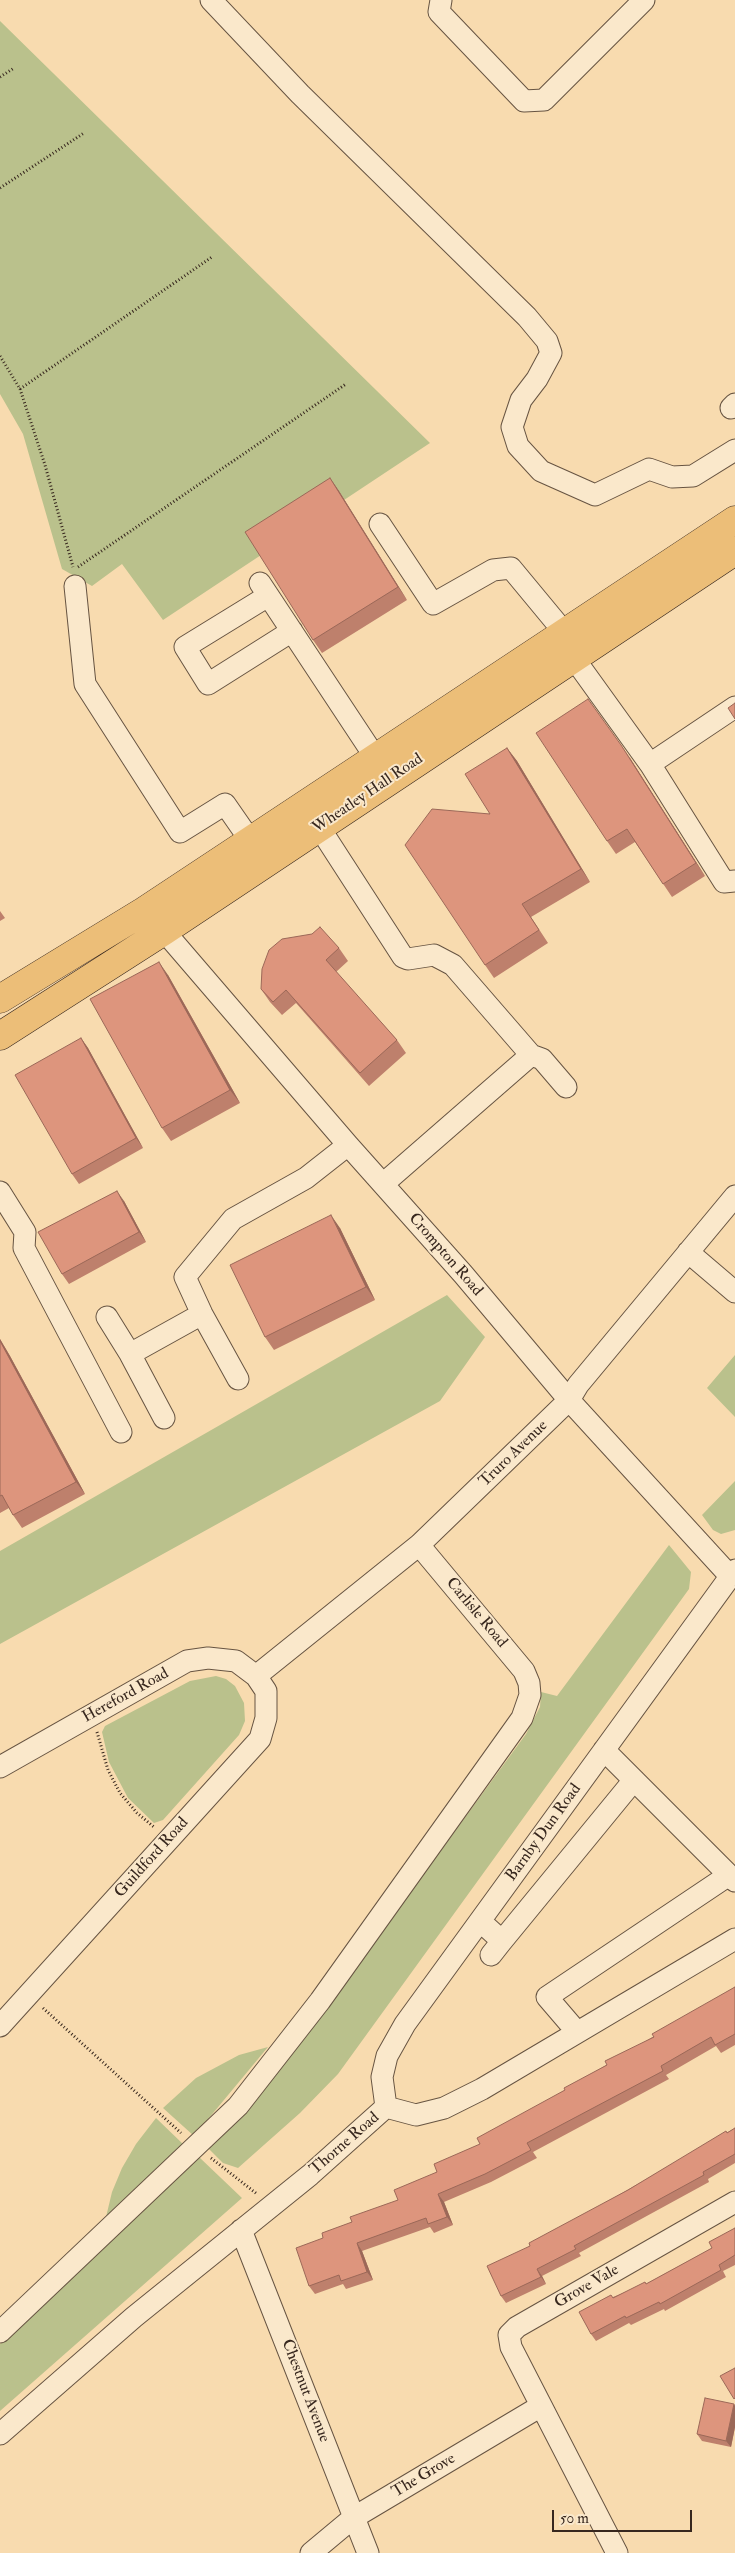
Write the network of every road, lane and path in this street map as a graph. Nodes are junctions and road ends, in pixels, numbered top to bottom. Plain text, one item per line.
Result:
1 (211, 0) edge
2 (441, 0) edge
3 (644, 0) edge
4 (14, 68) dead end
5 (0, 76) edge
6 (84, 133) dead end
7 (0, 188) edge
8 (212, 257) dead end
9 (0, 356) edge
10 (346, 384) dead end
11 (20, 389) junction
12 (735, 450) edge
13 (735, 520) edge
14 (380, 524) dead end
15 (735, 551) edge
16 (75, 586) dead end
17 (292, 632) junction
18 (564, 632) junction
19 (573, 657) junction
20 (735, 707) edge
21 (375, 757) junction
22 (650, 764) junction
23 (319, 827) junction
24 (250, 840) junction
25 (730, 882) edge
26 (164, 931) junction
27 (0, 999) edge
28 (0, 1036) edge
29 (532, 1055) junction
30 (566, 1087) dead end
31 (348, 1145) junction
32 (383, 1184) junction
33 (0, 1192) edge
34 (735, 1196) edge
35 (688, 1252) junction
36 (735, 1292) edge
37 (202, 1314) junction
38 (107, 1317) dead end
39 (130, 1354) junction
40 (238, 1379) dead end
41 (569, 1400) junction
42 (164, 1418) dead end
43 (121, 1432) dead end
44 (419, 1545) junction
45 (732, 1573) edge
46 (256, 1676) junction
47 (92, 1715) junction
48 (604, 1750) junction
49 (0, 1767) edge
50 (634, 1780) junction
51 (169, 1839) junction
52 (732, 1878) edge
53 (480, 1921) junction
54 (735, 1939) edge
55 (28, 1995) junction
56 (0, 2026) edge
57 (577, 2032) junction
58 (386, 2107) junction
59 (196, 2146) junction
60 (735, 2202) edge
61 (271, 2205) junction
62 (241, 2230) junction
63 (0, 2332) edge
64 (541, 2406) junction
65 (0, 2434) edge
66 (353, 2518) junction
67 (312, 2553) edge
68 (368, 2553) edge
69 (617, 2553) edge

1 - 12 street
2 - 3 street
4 - 5 path
6 - 7 path
8 - 11 path
9 - 11 path
10 - 11 path
13 - 18 highway, Wheatley Hall Road
14 - 18 street
15 - 19 highway, Wheatley Hall Road
16 - 24 street
17 - 17 street
17 - 21 street
18 - 21 highway, Wheatley Hall Road
19 - 22 street
19 - 23 highway, Wheatley Hall Road
20 - 22 street
21 - 24 highway, Wheatley Hall Road
22 - 25 street
23 - 26 highway, Wheatley Hall Road
23 - 29 street
24 - 27 highway, Wheatley Hall Road
26 - 28 highway, Wheatley Hall Road
26 - 31 street, Crompton Road
29 - 30 street
29 - 32 street
31 - 32 street, Crompton Road
31 - 37 street
32 - 41 street, Crompton Road
33 - 43 street
34 - 35 street, Truro Avenue
35 - 36 street
35 - 41 street, Truro Avenue
37 - 39 street
37 - 40 street
38 - 39 street
39 - 42 street
41 - 44 street, Truro Avenue
41 - 45 street, Crompton Road
44 - 46 street, Truro Avenue
44 - 59 street, Carlisle Road
45 - 48 street, Barnby Dun Road
46 - 47 street, Hereford Road
46 - 51 street, Guildford Road
47 - 49 street, Hereford Road
47 - 51 path
48 - 50 street
48 - 53 street, Barnby Dun Road
50 - 52 street
50 - 53 street
51 - 55 street, Guildford Road
52 - 57 street
53 - 58 street, Barnby Dun Road
54 - 57 street, Thorne Road
55 - 56 street, Guildford Road
55 - 59 path
57 - 58 street, Thorne Road
58 - 61 street, Thorne Road
59 - 61 path
59 - 63 street
60 - 64 street, Grove Vale
61 - 62 street, Thorne Road
62 - 65 street, Thorne Road
62 - 66 street, Chestnut Avenue
64 - 66 street, The Grove
64 - 69 street
66 - 67 street, The Grove
66 - 68 street, Chestnut Avenue

